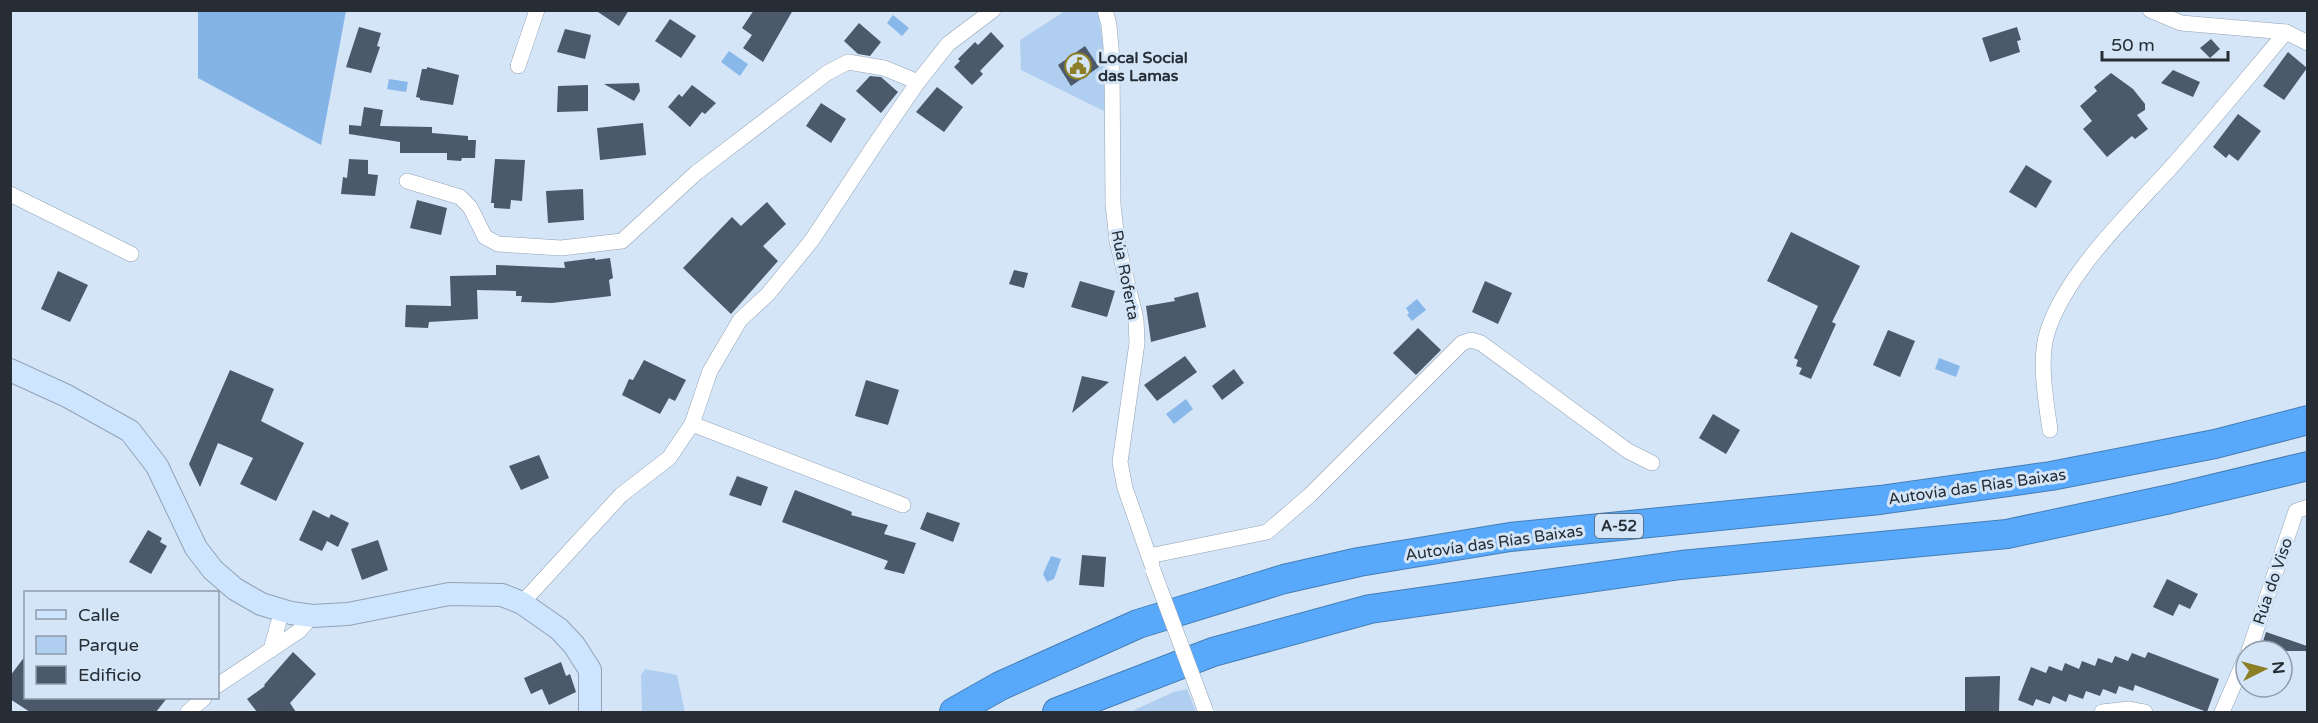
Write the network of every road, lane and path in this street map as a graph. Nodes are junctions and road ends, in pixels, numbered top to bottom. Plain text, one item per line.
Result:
1 (537, 10) edge
2 (993, 10) edge
3 (1105, 10) edge
4 (2150, 10) edge
5 (2286, 32) junction
6 (2307, 43) edge
7 (518, 66) dead end
8 (918, 82) junction
9 (407, 181) dead end
10 (10, 194) edge
11 (131, 254) dead end
12 (10, 370) edge
13 (2307, 420) edge
14 (692, 424) junction
15 (2050, 430) dead end
16 (1652, 463) dead end
17 (2307, 466) edge
18 (903, 505) dead end
19 (2302, 509) edge
20 (1151, 563) junction
21 (522, 603) junction
22 (282, 610) junction
23 (312, 616) junction
24 (2253, 639) edge
25 (271, 650) junction
26 (219, 684) edge
27 (2234, 684) edge
28 (203, 699) edge
29 (188, 712) edge
30 (590, 712) edge
31 (954, 712) edge
32 (1057, 712) edge
33 (1206, 712) edge
34 (2102, 712) edge
35 (2145, 712) edge
36 (2222, 712) edge

1 - 7 street
2 - 8 street
3 - 20 street, Rúa Roferta
4 - 5 street
5 - 6 street
5 - 15 street
8 - 9 street
8 - 14 street
10 - 11 street
12 - 22 street
13 - 31 highway, Autovía das Rías Baixas / A-52
14 - 18 street
14 - 21 street
16 - 20 street
17 - 32 highway
19 - 24 street, Rúa do Viso
20 - 33 street, Rúa Roferta, bridge
21 - 23 street
21 - 30 street
22 - 23 street
22 - 25 street
23 - 25 street
25 - 26 street
27 - 36 street
28 - 29 street
34 - 35 street

